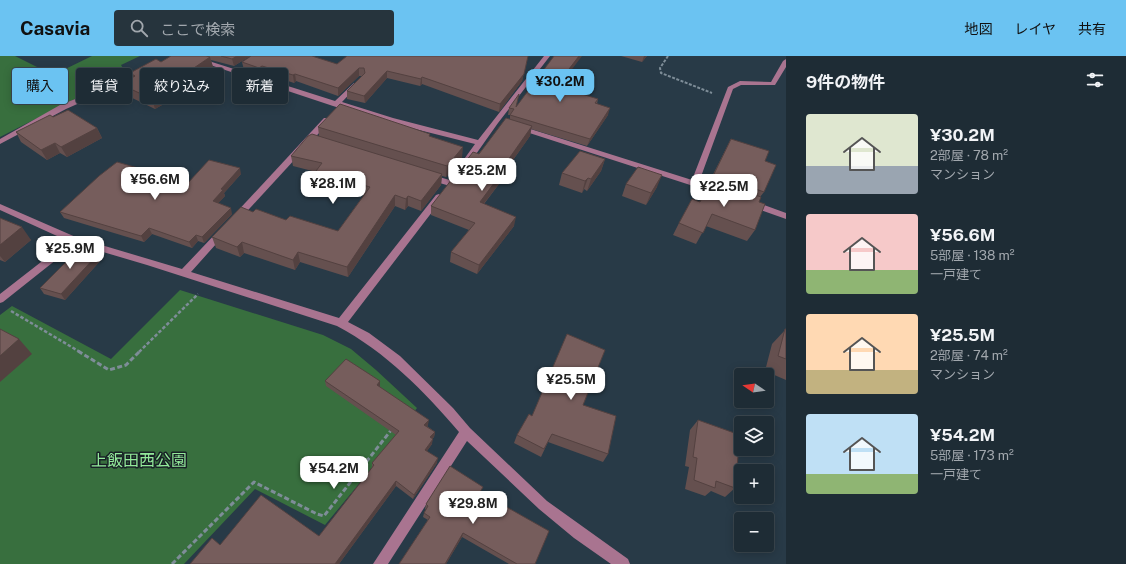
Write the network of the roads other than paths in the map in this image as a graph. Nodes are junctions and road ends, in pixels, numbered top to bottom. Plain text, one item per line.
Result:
1 (186, 56) edge
2 (547, 56) edge
3 (786, 61) edge
4 (140, 75) edge
5 (362, 78) edge
6 (339, 104) junction
7 (502, 124) junction
8 (0, 142) edge
9 (480, 143) junction
10 (420, 174) edge
11 (454, 177) junction
12 (695, 183) junction
13 (723, 193) edge
14 (744, 201) edge
15 (0, 207) edge
16 (786, 216) edge
17 (75, 240) junction
18 (184, 273) junction
19 (0, 299) edge
20 (340, 323) junction
21 (466, 432) junction
22 (380, 564) edge
23 (623, 564) edge

1 - 6 street
2 - 7 street
3 - 12 street
4 - 8 street
5 - 6 street
6 - 9 street
6 - 18 street
7 - 9 street
7 - 12 street
9 - 11 street
10 - 11 street
11 - 20 street
12 - 13 street
14 - 16 street
15 - 17 street
17 - 18 street
17 - 19 street
18 - 20 street
20 - 21 street
21 - 22 street
21 - 23 street

